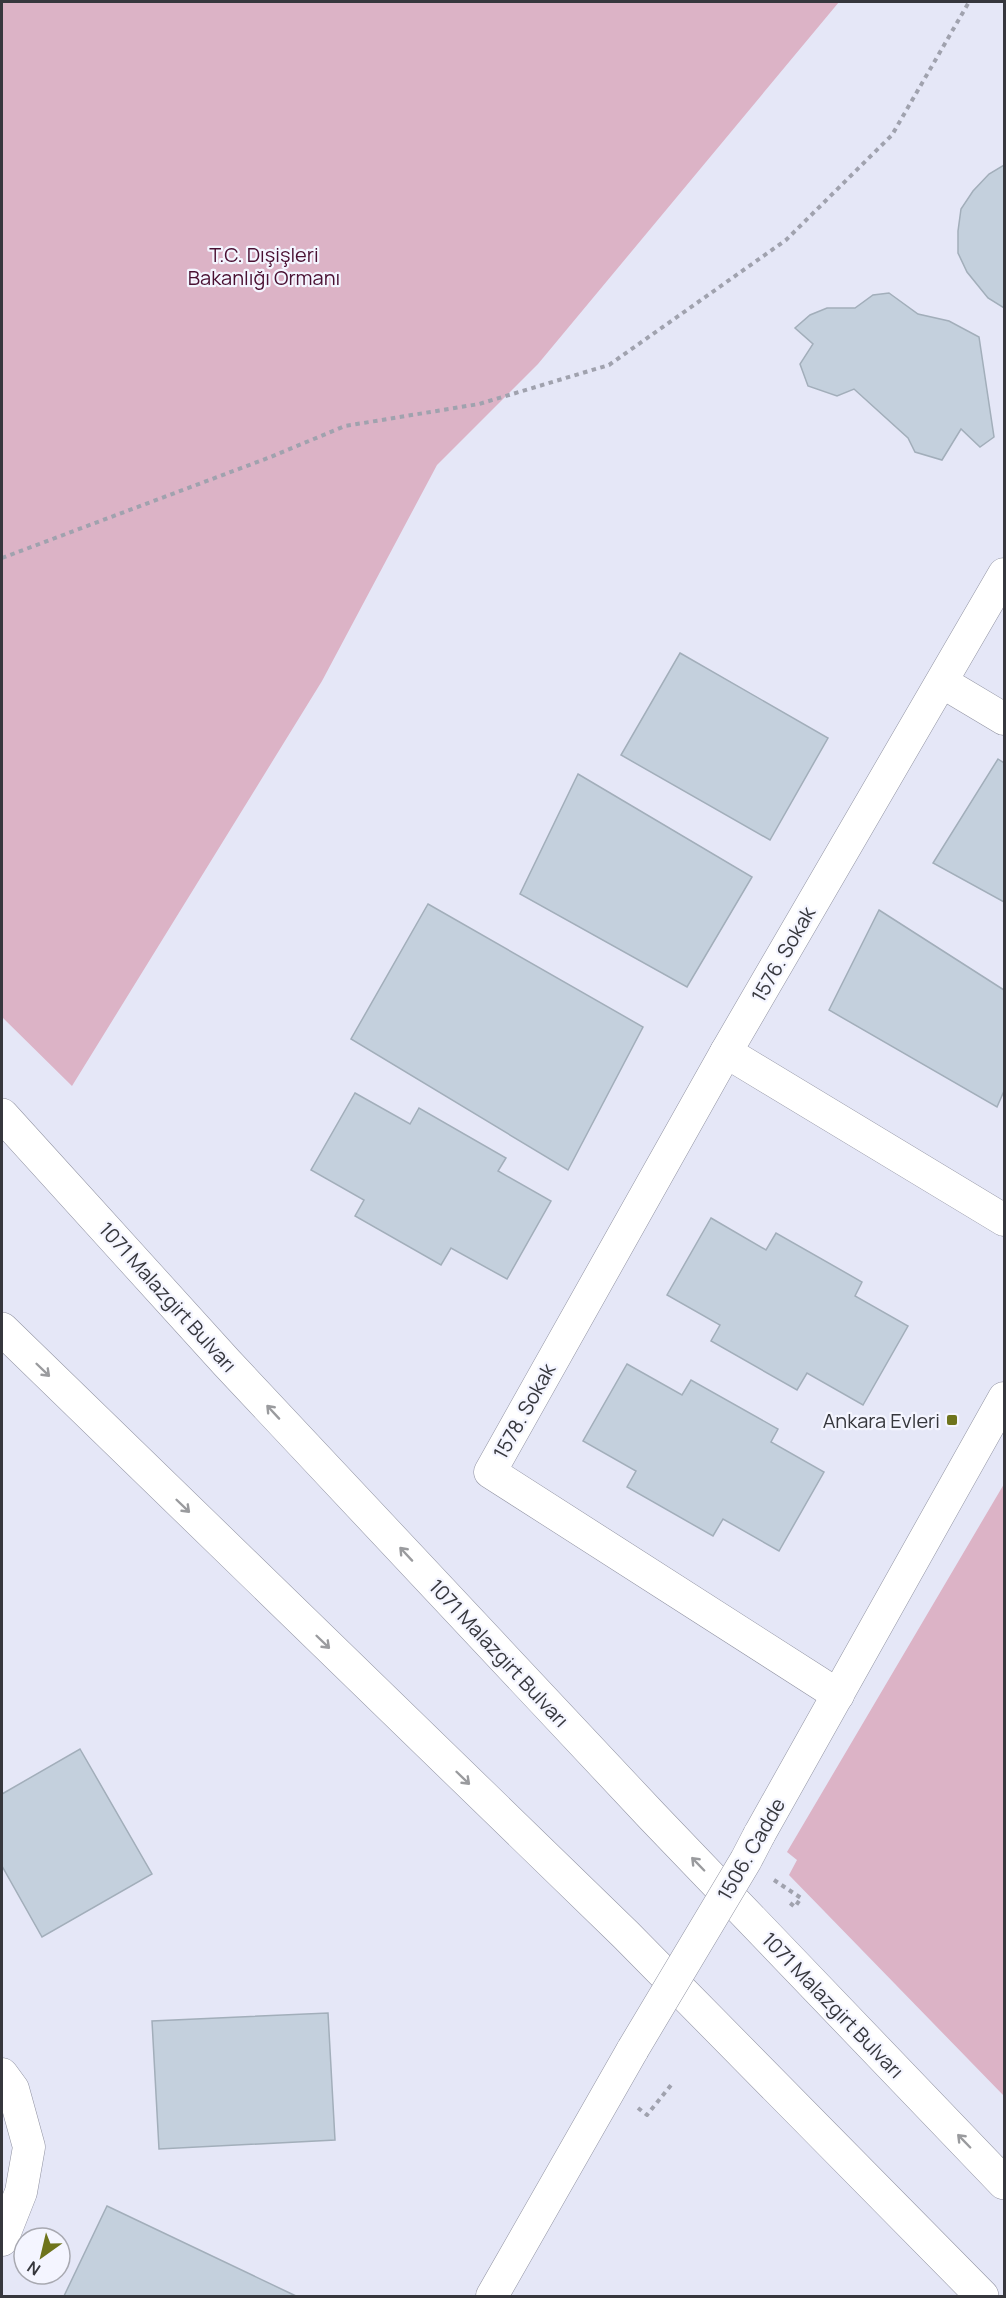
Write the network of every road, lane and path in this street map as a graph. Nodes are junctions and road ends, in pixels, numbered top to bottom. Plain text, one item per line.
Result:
1 (969, 2) edge
2 (2, 558) edge
3 (1005, 574) edge
4 (942, 682) junction
5 (1005, 719) edge
6 (726, 1052) junction
7 (2, 1115) edge
8 (1005, 1220) edge
9 (2, 1329) edge
10 (1002, 1408) edge
11 (838, 1695) junction
12 (752, 1847) junction
13 (786, 1901) dead end
14 (2, 2074) edge
15 (1005, 2183) edge
16 (2, 2240) edge
17 (492, 2296) edge
18 (982, 2296) edge

1 - 2 path
3 - 4 street, 1576. Sokak
4 - 5 street
4 - 6 street, 1576. Sokak
6 - 8 street
6 - 11 street, 1578. Sokak
15 -> 7 main road, 1071 Malazgirt Bulvarı
9 -> 18 main road
10 - 11 street, 1506. Cadde
11 - 12 street, 1506. Cadde
12 - 13 path
12 - 17 street, 1506. Cadde, bridge
14 - 16 street

